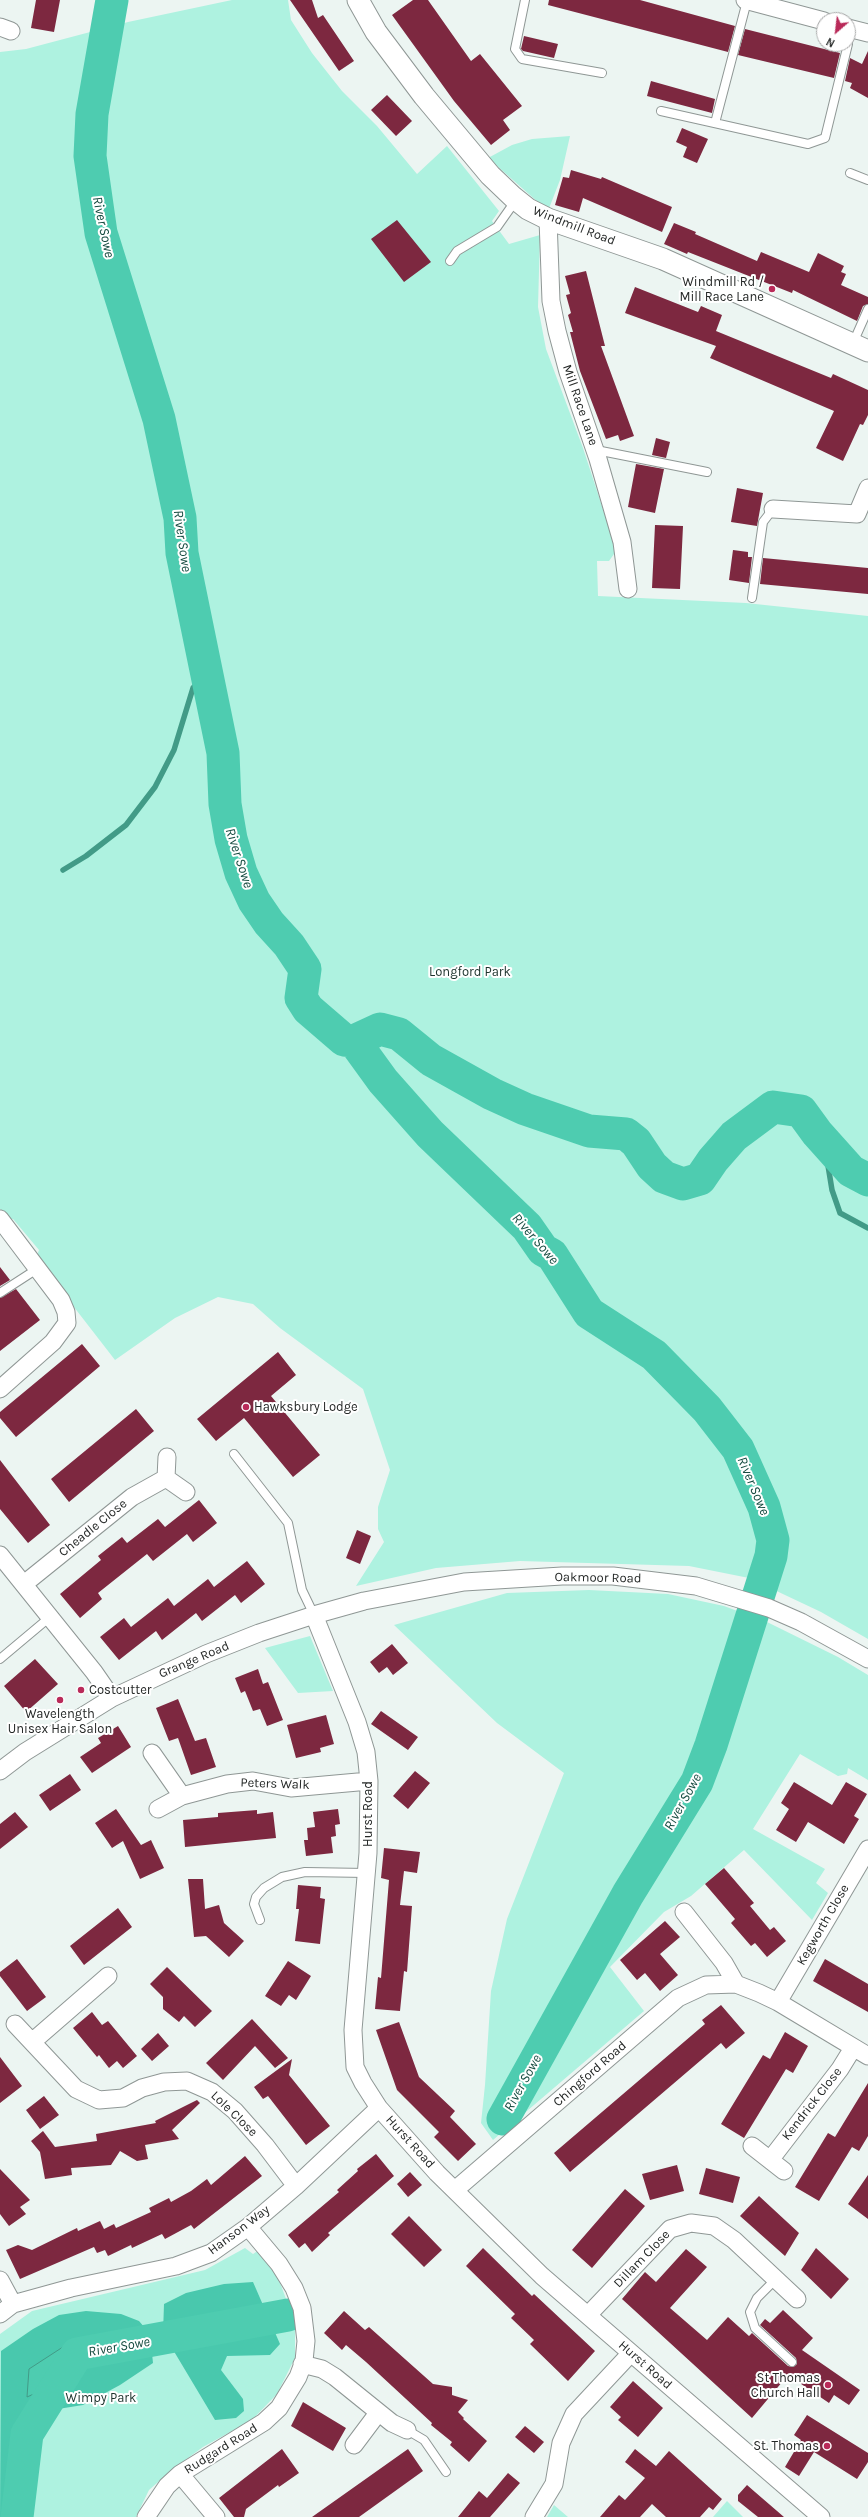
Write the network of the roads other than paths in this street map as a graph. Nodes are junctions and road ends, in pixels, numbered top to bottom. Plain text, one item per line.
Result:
1 (358, 0) edge
2 (525, 0) edge
3 (746, 0) edge
4 (816, 19) edge
5 (868, 33) edge
6 (856, 35) edge
7 (845, 52) edge
8 (602, 73) dead end
9 (661, 111) dead end
10 (715, 123) junction
11 (850, 173) dead end
12 (868, 180) edge
13 (516, 200) junction
14 (548, 219) junction
15 (450, 261) dead end
16 (868, 309) edge
17 (860, 348) edge
18 (596, 450) junction
19 (707, 472) dead end
20 (868, 488) edge
21 (773, 509) joint
22 (628, 589) dead end
23 (752, 598) dead end
24 (0, 1219) edge
25 (37, 1269) junction
26 (0, 1293) edge
27 (0, 1389) edge
28 (234, 1454) dead end
29 (168, 1457) dead end
30 (166, 1478) junction
31 (186, 1492) dead end
32 (0, 1555) edge
33 (24, 1584) junction
34 (314, 1615) junction
35 (50, 1617) junction
36 (0, 1659) edge
37 (868, 1659) edge
38 (112, 1698) junction
39 (152, 1753) dead end
40 (0, 1771) edge
41 (368, 1781) junction
42 (182, 1796) junction
43 (158, 1809) dead end
44 (868, 1849) edge
45 (367, 1873) junction
46 (684, 1912) dead end
47 (260, 1920) dead end
48 (108, 1976) dead end
49 (736, 1984) junction
50 (778, 2002) junction
51 (16, 2024) dead end
52 (32, 2042) junction
53 (853, 2048) junction
54 (868, 2056) edge
55 (379, 2108) junction
56 (752, 2146) dead end
57 (770, 2160) junction
58 (784, 2171) dead end
59 (296, 2186) junction
60 (455, 2190) junction
61 (248, 2227) junction
62 (0, 2280) edge
63 (776, 2280) junction
64 (797, 2299) dead end
65 (7, 2309) edge
66 (588, 2314) junction
67 (631, 2353) junction
68 (792, 2362) dead end
69 (302, 2364) junction
70 (378, 2413) junction
71 (407, 2430) joint
72 (354, 2445) dead end
73 (446, 2472) dead end
74 (180, 2474) junction
75 (146, 2517) edge
76 (216, 2517) edge
77 (534, 2517) edge
78 (821, 2517) edge

1 - 13 street, Windmill Road
2 - 8 lane
3 - 4 street
3 - 10 lane
5 - 6 street
7 - 10 lane
9 - 10 lane
11 - 12 lane
13 - 14 street, Windmill Road
13 - 15 lane
14 - 17 street, Windmill Road
14 - 18 street, Mill Race Lane
16 - 17 lane
18 - 19 lane
18 - 22 street, Mill Race Lane
20 - 21 street
21 - 23 lane
24 - 25 street
25 - 26 lane
25 - 27 street
28 - 34 lane
29 - 30 street
30 - 31 street
30 - 33 street, Cheadle Close
32 - 33 street
33 - 35 street
34 - 37 street, Oakmoor Road
34 - 38 street, Grange Road
34 - 41 street, Hurst Road
35 - 36 lane
35 - 38 street
38 - 40 street, Grange Road
39 - 42 street
41 - 42 street, Peters Walk
41 - 45 street, Hurst Road
42 - 43 street, Peters Walk
44 - 50 street, Kegworth Close
45 - 47 lane
45 - 55 street, Hurst Road
46 - 49 street
48 - 52 street
49 - 50 street, Chingford Road
49 - 60 street, Chingford Road
50 - 53 street, Chingford Road
51 - 52 street, Lole Close
52 - 59 street, Lole Close
53 - 54 street, Chingford Road
53 - 57 street, Kendrick Close
55 - 59 street, Hanson Way
55 - 60 street, Hurst Road
56 - 57 street
57 - 58 street
59 - 61 street, Hanson Way
60 - 66 street, Hurst Road
61 - 65 street, Hanson Way
61 - 69 street, Rudgard Road
62 - 65 street
63 - 64 street, Dillam Close
63 - 66 street, Dillam Close
63 - 68 lane
66 - 67 street, Hurst Road
67 - 77 street
67 - 78 street, Hurst Road
69 - 70 street
69 - 74 street, Rudgard Road
70 - 71 street
70 - 72 street
71 - 73 lane
74 - 75 street, Rudgard Road
74 - 76 street, Rudgard Road

